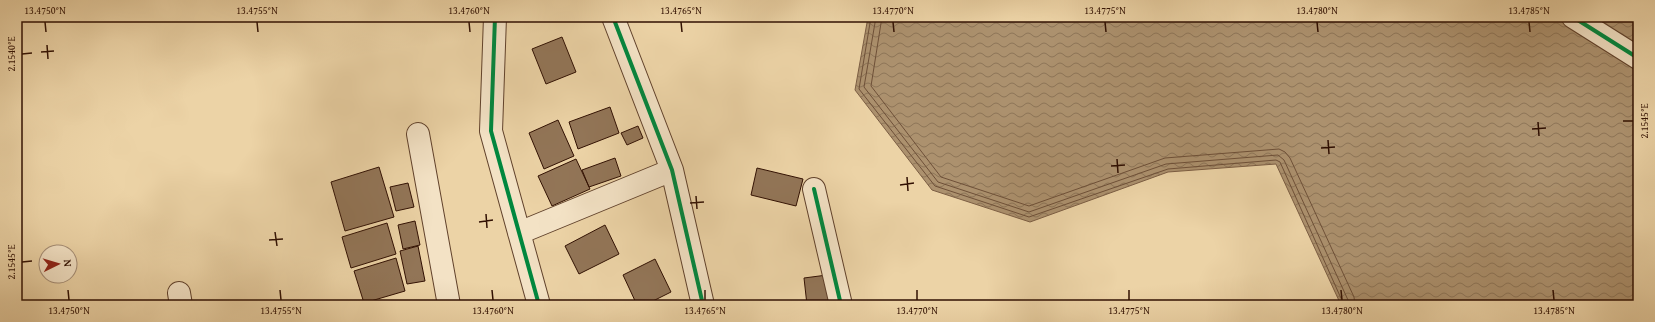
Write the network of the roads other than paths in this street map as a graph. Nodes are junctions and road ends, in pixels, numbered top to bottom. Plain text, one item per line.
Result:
1 (495, 17) edge
2 (613, 17) edge
3 (1573, 17) edge
4 (1638, 58) edge
5 (418, 134) dead end
6 (672, 170) junction
7 (814, 189) dead end
8 (519, 233) junction
9 (449, 305) edge
10 (539, 305) edge
11 (703, 305) edge
12 (841, 305) edge

1 - 8 street
2 - 6 street
3 - 4 street
5 - 9 street
6 - 8 street
6 - 11 street
7 - 12 street
8 - 10 street

